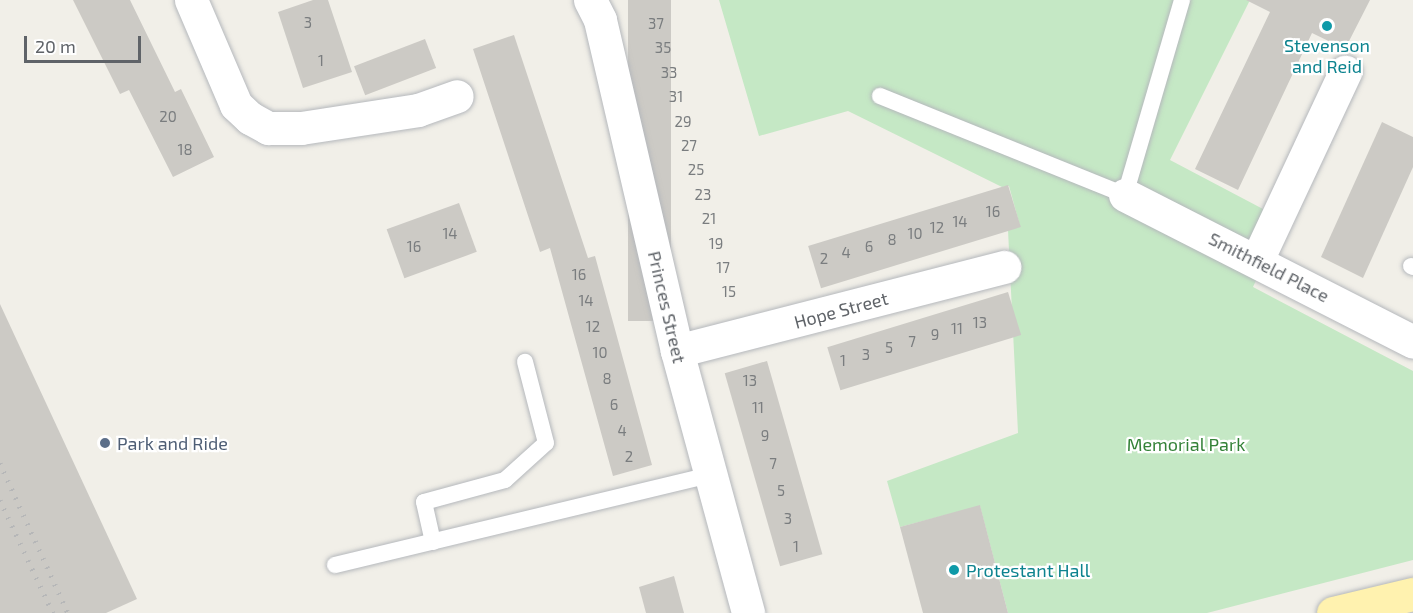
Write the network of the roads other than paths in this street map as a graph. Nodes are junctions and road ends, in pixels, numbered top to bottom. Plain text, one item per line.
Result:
1 (191, 0) edge
2 (590, 0) edge
3 (1182, 0) edge
4 (1345, 72) dead end
5 (457, 96) dead end
6 (880, 96) dead end
7 (1125, 195) junction
8 (1257, 260) junction
9 (1004, 267) dead end
10 (1413, 342) edge
11 (677, 351) junction
12 (525, 362) dead end
13 (709, 476) junction
14 (433, 542) junction
15 (335, 565) dead end
16 (1413, 594) edge
17 (747, 613) edge
18 (1333, 613) edge

1 - 5 street
2 - 11 street, Princes Street
3 - 7 lane
4 - 8 street
6 - 7 lane
7 - 8 street, Smithfield Place
8 - 10 street, Smithfield Place
9 - 11 street, Hope Street
11 - 13 street, Princes Street
12 - 14 lane
13 - 14 lane
13 - 17 street, Princes Street
14 - 15 lane
16 - 18 main road

